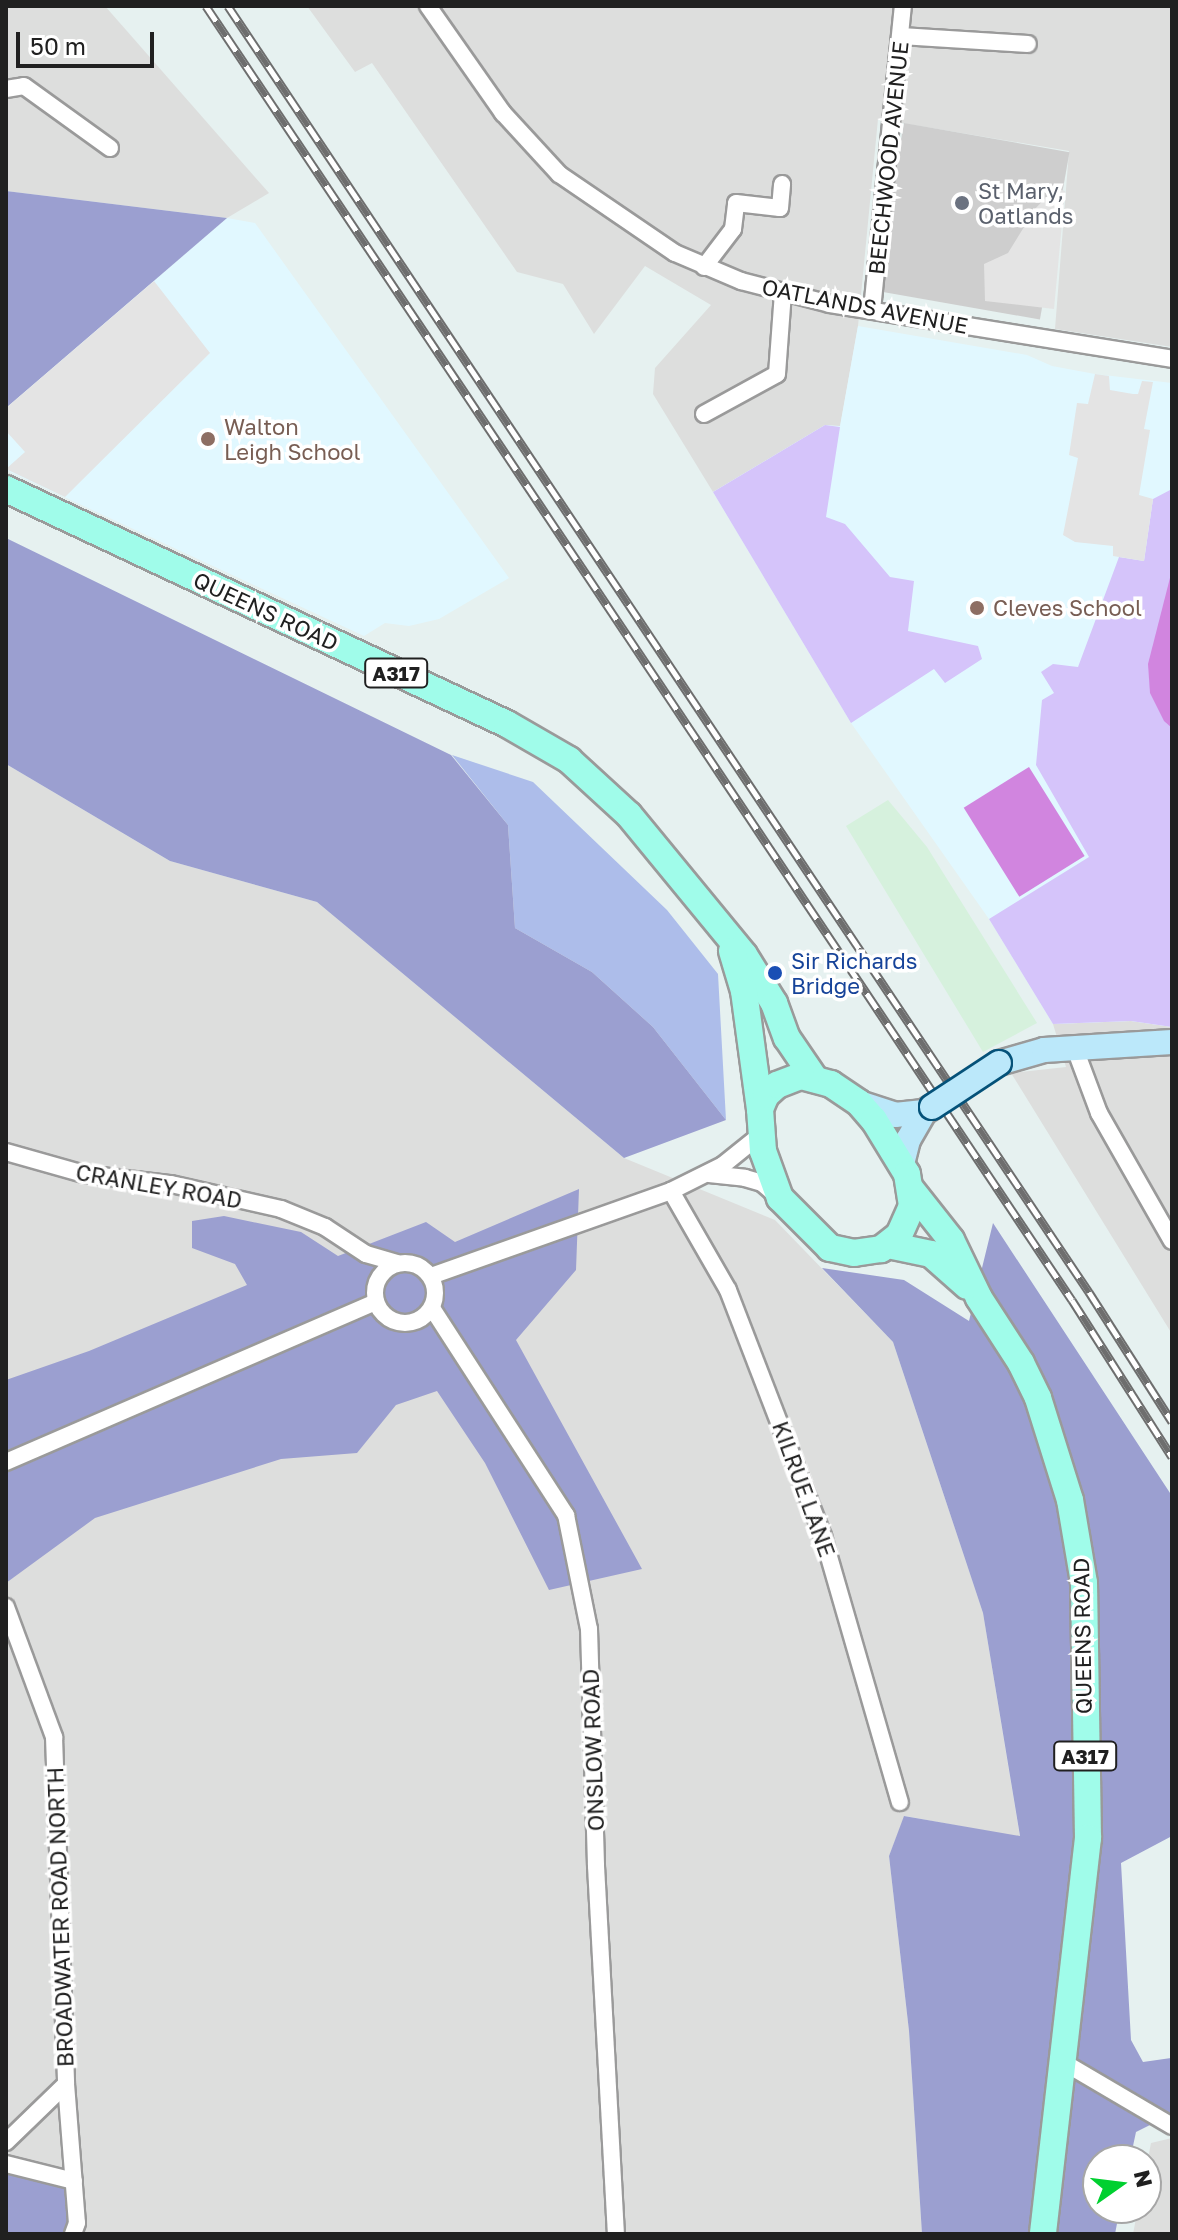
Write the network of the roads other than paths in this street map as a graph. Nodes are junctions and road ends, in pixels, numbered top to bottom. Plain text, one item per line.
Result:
1 (428, 6) edge
2 (903, 6) edge
3 (901, 36) junction
4 (1028, 44) dead end
5 (6, 89) edge
6 (110, 148) dead end
7 (782, 184) dead end
8 (704, 267) junction
9 (783, 293) junction
10 (872, 310) junction
11 (1172, 359) edge
12 (704, 414) dead end
13 (6, 489) edge
14 (726, 937) junction
15 (1172, 1042) edge
16 (1074, 1046) junction
17 (815, 1079) junction
18 (859, 1103) junction
19 (928, 1110) junction
20 (759, 1122) junction
21 (6, 1152) edge
22 (708, 1174) junction
23 (906, 1176) junction
24 (671, 1191) junction
25 (780, 1198) junction
26 (1172, 1241) edge
27 (888, 1245) junction
28 (397, 1263) junction
29 (431, 1276) junction
30 (979, 1298) junction
31 (376, 1302) junction
32 (432, 1308) junction
33 (6, 1462) edge
34 (6, 1607) edge
35 (900, 1802) dead end
36 (1063, 2062) junction
37 (66, 2084) junction
38 (1172, 2126) edge
39 (6, 2142) edge
40 (6, 2164) edge
41 (74, 2181) junction
42 (73, 2234) edge
43 (616, 2234) edge
44 (1043, 2234) edge

1 - 8 street, OATLANDS AVENUE
2 - 3 street, BEECHWOOD AVENUE
3 - 4 street
3 - 10 street, BEECHWOOD AVENUE
5 - 6 street
7 - 8 street
8 - 9 street, OATLANDS AVENUE
9 - 10 street, OATLANDS AVENUE
9 - 12 street
10 - 11 street, OATLANDS AVENUE
13 - 14 main road, QUEENS ROAD / A317
14 - 17 main road, QUEENS ROAD / A317
14 - 20 main road, QUEENS ROAD / A317
15 - 16 main road
16 - 19 main road, bridge
16 - 26 street
17 - 18 main road
17 - 20 main road
18 - 19 main road
18 - 23 main road
19 - 23 main road
20 - 22 street
20 - 25 main road
21 - 28 street, CRANLEY ROAD
22 - 24 street
22 - 25 street
23 - 27 main road
23 - 30 main road, QUEENS ROAD / A317
24 - 29 street
24 - 35 street, KILRUE LANE
25 - 27 main road
27 - 30 main road, QUEENS ROAD / A317
28 - 29 street
28 - 31 street
29 - 32 street
30 - 36 main road, QUEENS ROAD / A317
31 - 32 street
31 - 33 street
32 - 43 street, ONSLOW ROAD
34 - 37 street, BROADWATER ROAD NORTH
36 - 38 street
36 - 44 main road, QUEENS ROAD / A317
37 - 39 street
37 - 41 street, BROADWATER ROAD NORTH
40 - 41 street
41 - 42 street, BROADWATER ROAD NORTH

